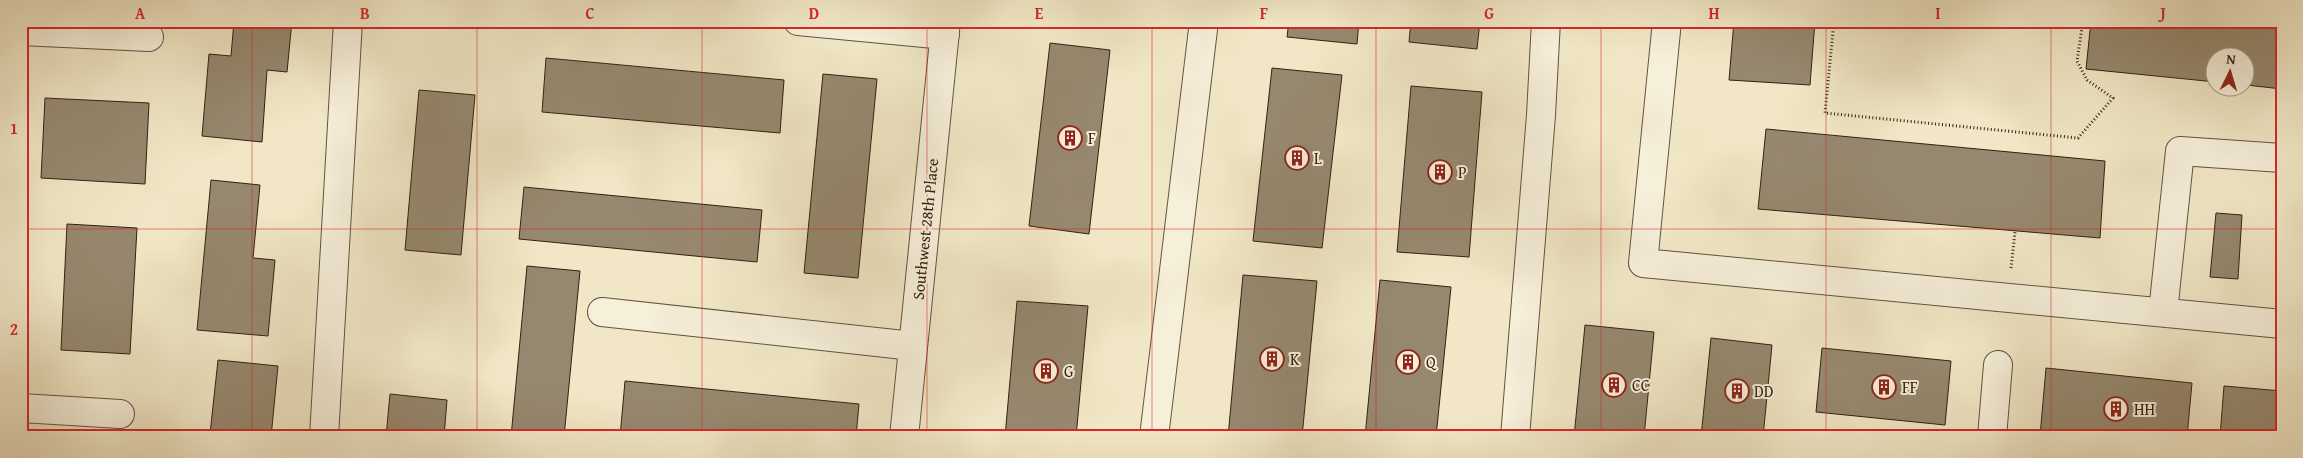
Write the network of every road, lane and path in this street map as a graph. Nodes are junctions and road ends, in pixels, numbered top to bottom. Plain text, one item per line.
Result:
1 (348, 21) edge
2 (798, 21) edge
3 (1204, 21) edge
4 (1546, 21) edge
5 (1667, 21) edge
6 (1834, 21) edge
7 (2083, 21) edge
8 (945, 28) edge
9 (21, 31) edge
10 (149, 37) dead end
11 (2282, 158) edge
12 (2014, 232) dead end
13 (2011, 269) dead end
14 (602, 312) dead end
15 (2163, 312) junction
16 (2282, 324) edge
17 (913, 346) junction
18 (1998, 365) dead end
19 (21, 408) edge
20 (120, 414) dead end
21 (324, 437) edge
22 (904, 437) edge
23 (1154, 437) edge
24 (1514, 437) edge
25 (1992, 437) edge

1 - 21 street
2 - 8 street
3 - 23 street
4 - 24 street
5 - 15 street
6 - 7 path
8 - 17 street, Southwest 28th Place
9 - 10 street
11 - 15 street
12 - 13 path
14 - 17 street
15 - 16 street
17 - 22 street, Southwest 28th Place
18 - 25 street
19 - 20 street

